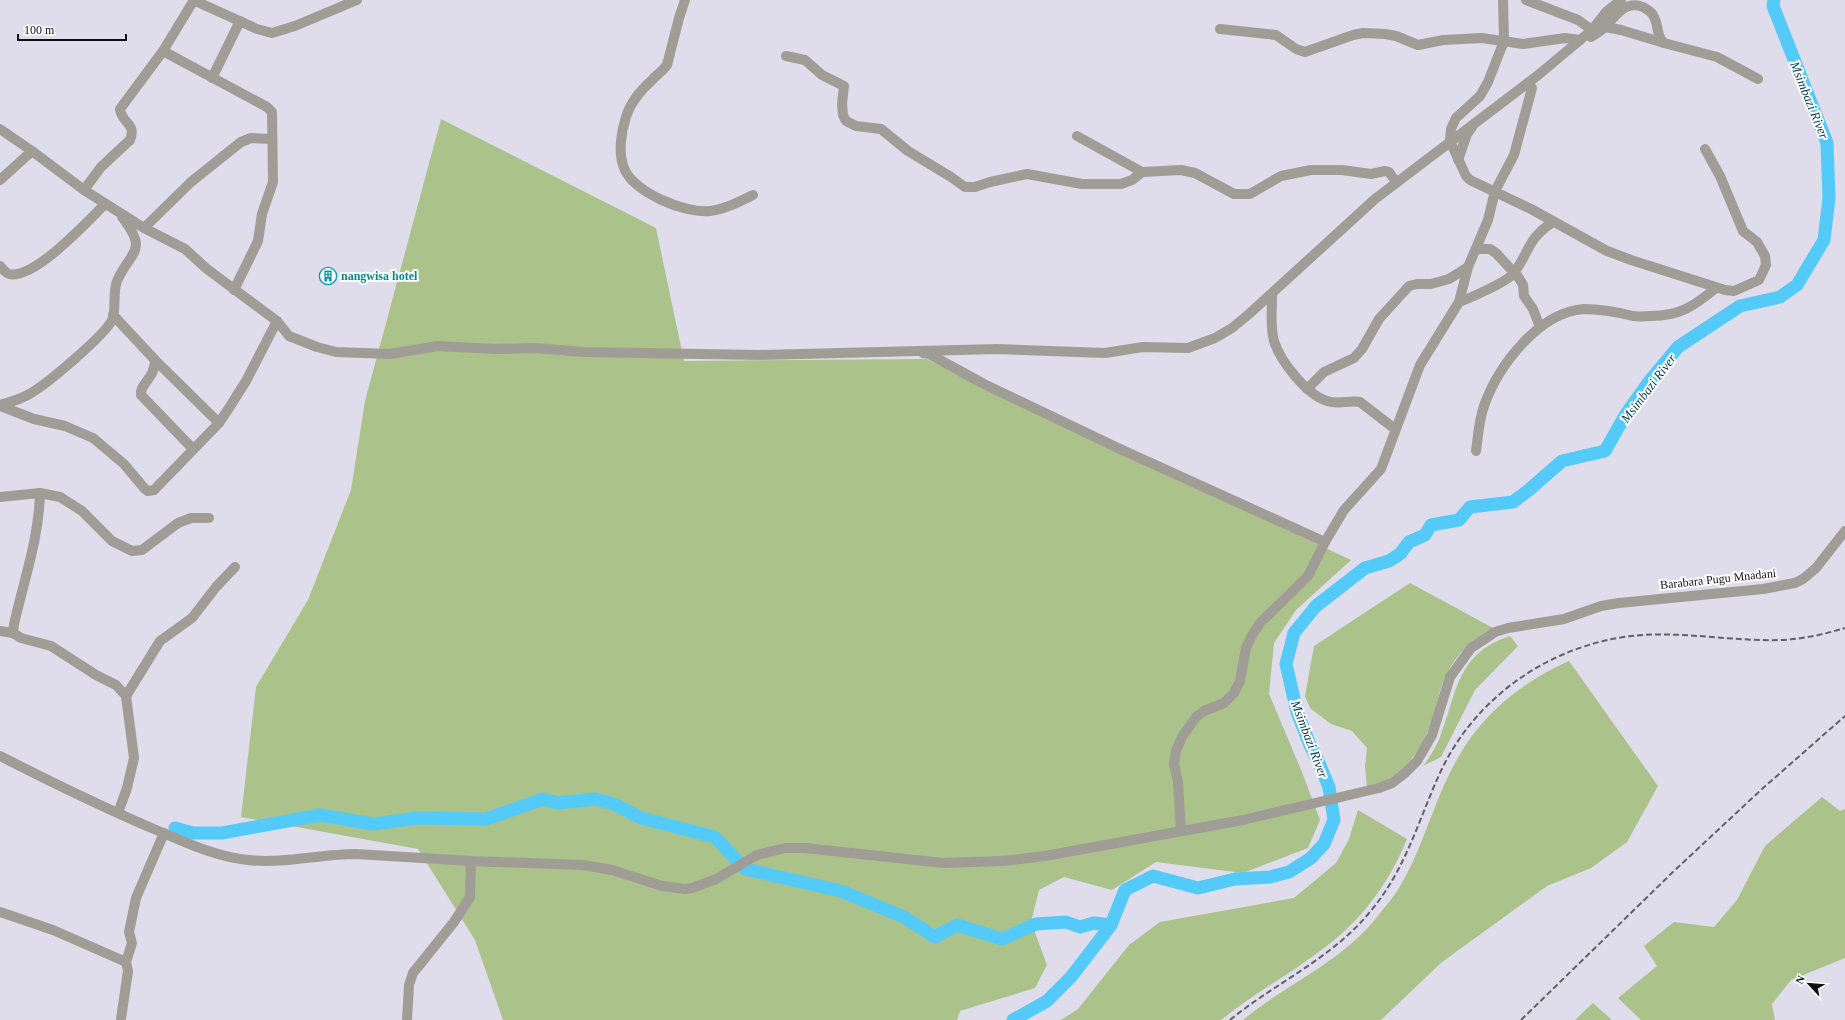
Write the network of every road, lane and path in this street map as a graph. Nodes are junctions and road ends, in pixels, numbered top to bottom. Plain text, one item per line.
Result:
1 (194, 0) edge
2 (356, 0) edge
3 (686, 0) edge
4 (1503, 0) edge
5 (1526, 0) edge
6 (1620, 0) edge
7 (240, 22) junction
8 (1605, 27) junction
9 (1220, 29) dead end
10 (1592, 30) junction
11 (1580, 40) junction
12 (1504, 41) junction
13 (1664, 43) junction
14 (163, 51) junction
15 (786, 56) dead end
16 (212, 78) junction
17 (1758, 79) dead end
18 (1532, 88) junction
19 (0, 129) edge
20 (1077, 136) dead end
21 (272, 139) junction
22 (1450, 141) junction
23 (1705, 149) dead end
24 (32, 151) junction
25 (1458, 160) junction
26 (1142, 172) junction
27 (0, 180) edge
28 (1396, 182) junction
29 (84, 190) junction
30 (1495, 191) junction
31 (752, 195) dead end
32 (105, 204) junction
33 (119, 213) junction
34 (1553, 222) junction
35 (144, 228) junction
36 (1477, 249) junction
37 (0, 266) edge
38 (1468, 267) junction
39 (1514, 272) junction
40 (1716, 288) junction
41 (234, 290) junction
42 (1272, 295) junction
43 (1459, 302) junction
44 (114, 315) junction
45 (277, 321) junction
46 (1540, 327) junction
47 (920, 352) junction
48 (155, 360) junction
49 (1307, 389) junction
50 (0, 406) edge
51 (219, 423) junction
52 (1395, 429) junction
53 (193, 448) junction
54 (1476, 451) dead end
55 (40, 493) junction
56 (0, 497) edge
57 (209, 518) dead end
58 (1845, 531) edge
59 (1325, 542) junction
60 (235, 567) dead end
61 (0, 631) edge
62 (13, 633) junction
63 (126, 696) junction
64 (0, 756) edge
65 (118, 813) junction
66 (1181, 831) junction
67 (164, 834) junction
68 (471, 861) junction
69 (0, 912) edge
70 (126, 962) junction
71 (121, 1019) edge
72 (407, 1020) edge

1 - 7 street
1 - 14 street
2 - 7 street
3 - 31 street
4 - 12 street
5 - 10 street
6 - 10 street
7 - 16 street
8 - 13 street
8 - 13 street
8 - 18 street
9 - 12 street
10 - 11 street
11 - 12 street
11 - 22 street
12 - 22 street
13 - 17 street
14 - 16 street
14 - 29 street
15 - 26 street
16 - 21 street
18 - 25 street
18 - 30 street
19 - 24 street
20 - 26 street
21 - 35 street
21 - 41 street
22 - 25 street
22 - 28 street
23 - 40 street
24 - 27 street
24 - 29 street
25 - 30 street
26 - 28 street
28 - 42 street
29 - 32 street
30 - 34 street
30 - 36 street
32 - 33 street
32 - 37 street
33 - 35 street
33 - 44 street
34 - 39 street
34 - 40 street
35 - 41 street
36 - 38 street
36 - 39 street
38 - 43 street
38 - 49 street
39 - 43 street
39 - 46 street
40 - 46 street
41 - 45 street
42 - 47 street
42 - 49 street
43 - 52 street
44 - 48 street
44 - 50 street
45 - 47 street
45 - 51 street
46 - 54 street
47 - 59 street
48 - 51 street
48 - 53 street
49 - 52 street
50 - 53 street
51 - 53 street
52 - 59 street
55 - 56 street
55 - 57 street
55 - 62 street
58 - 66 street, Barabara Pugu Mnadani
59 - 66 street
60 - 63 street
61 - 62 street
62 - 63 street
63 - 65 street
64 - 65 street, Barabara Pugu Mnadani
65 - 67 street, Barabara Pugu Mnadani
66 - 68 street, Barabara Pugu Mnadani
67 - 68 street, Barabara Pugu Mnadani
67 - 70 street
68 - 72 street
69 - 70 street
70 - 71 street

